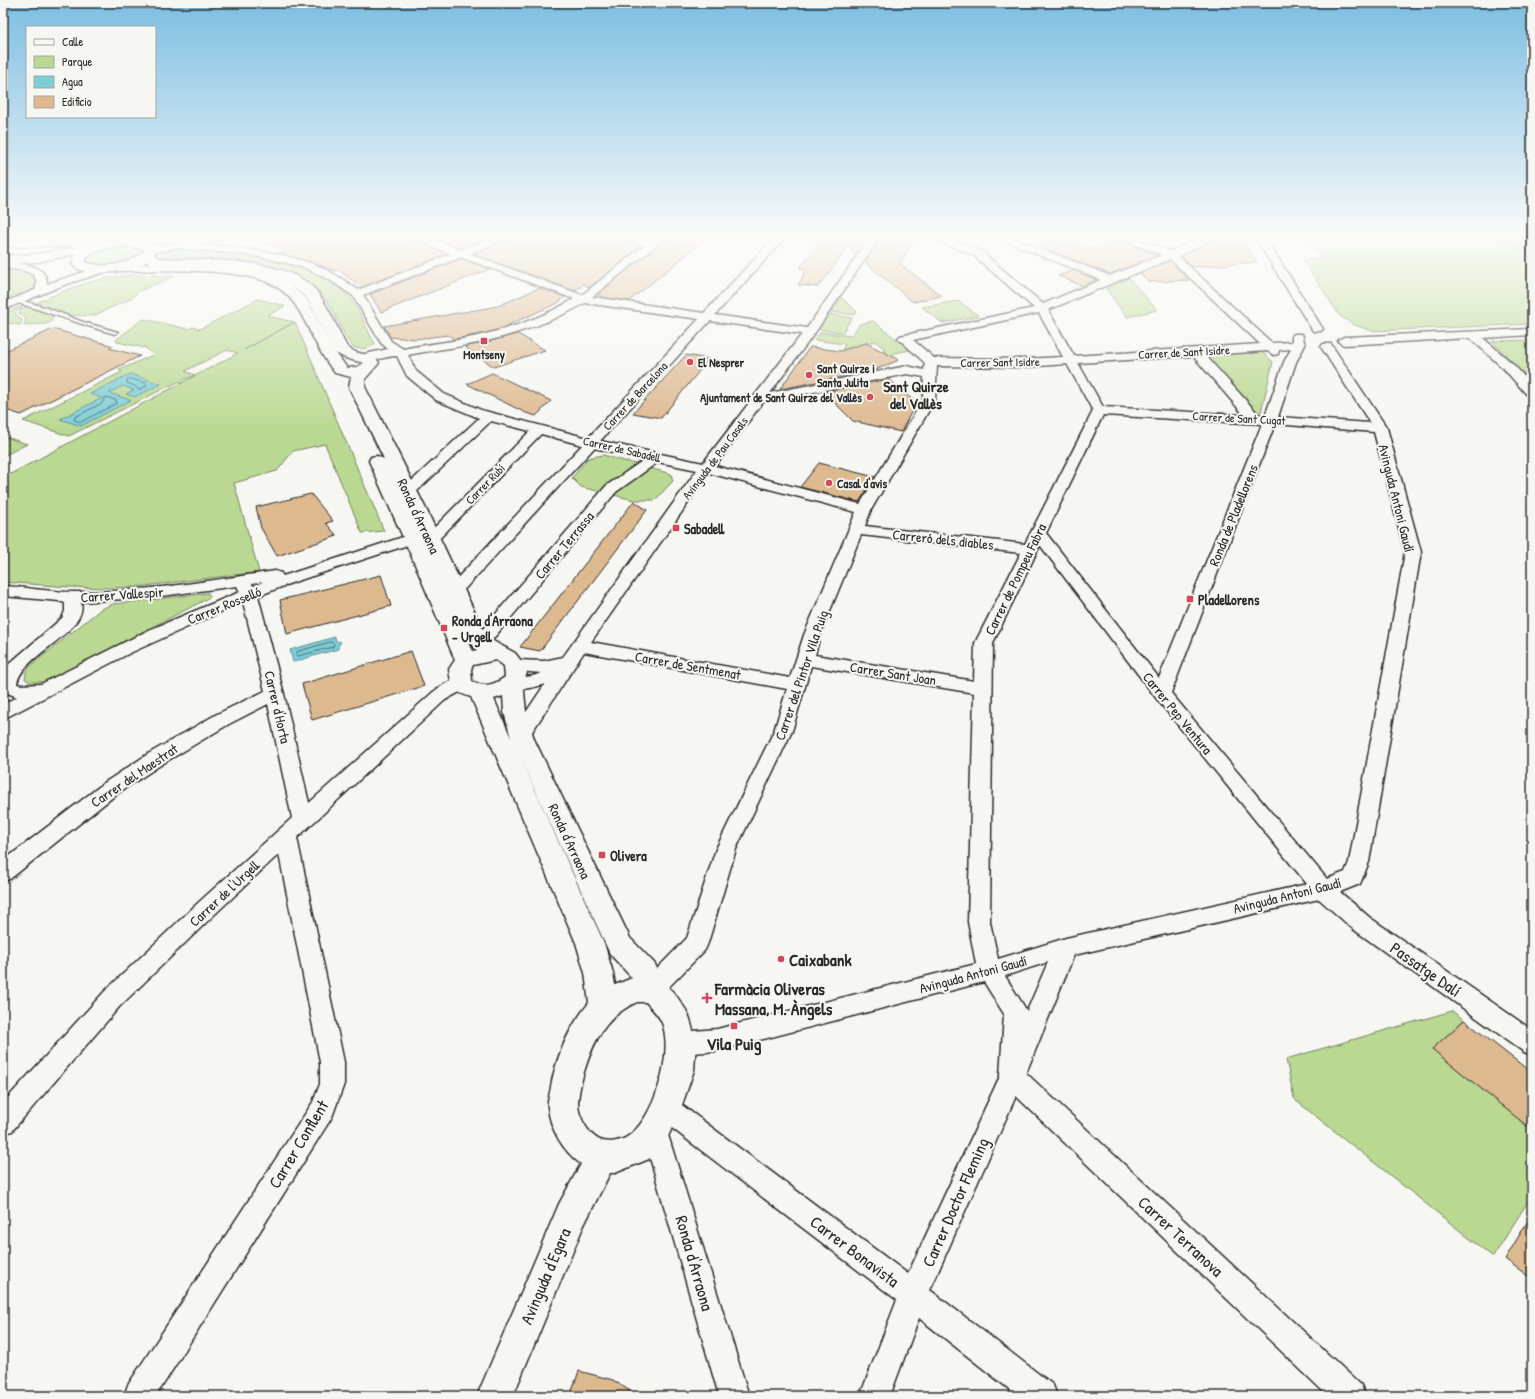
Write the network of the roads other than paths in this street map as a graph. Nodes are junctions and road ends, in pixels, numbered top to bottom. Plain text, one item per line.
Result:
1 (17, 301) edge
2 (18, 301) edge
3 (301, 301) edge
4 (315, 301) edge
5 (362, 301) edge
6 (581, 301) edge
7 (593, 301) edge
8 (722, 301) edge
9 (831, 301) edge
10 (1033, 301) edge
11 (1060, 301) edge
12 (1221, 301) edge
13 (1307, 301) edge
14 (4, 307) edge
15 (1042, 309) junction
16 (707, 317) junction
17 (115, 332) dead end
18 (810, 332) junction
19 (1532, 332) edge
20 (1331, 333) junction
21 (1473, 335) junction
22 (1310, 343) junction
23 (1269, 347) junction
24 (1195, 351) junction
25 (401, 354) junction
26 (1069, 359) junction
27 (364, 363) junction
28 (1289, 366) junction
29 (341, 368) junction
30 (931, 368) junction
31 (1532, 393) edge
32 (760, 399) junction
33 (1099, 411) junction
34 (488, 417) junction
35 (1255, 419) junction
36 (1270, 420) junction
37 (1380, 428) junction
38 (539, 429) junction
39 (591, 443) junction
40 (656, 457) junction
41 (706, 468) junction
42 (408, 492) junction
43 (864, 510) junction
44 (856, 530) junction
45 (412, 539) junction
46 (431, 539) junction
47 (1034, 542) junction
48 (244, 587) junction
49 (197, 588) junction
50 (455, 590) junction
51 (3, 591) edge
52 (62, 597) junction
53 (231, 601) junction
54 (580, 646) junction
55 (490, 648) junction
56 (804, 659) junction
57 (466, 660) junction
58 (569, 661) junction
59 (9, 673) edge
60 (514, 674) junction
61 (797, 685) junction
62 (983, 688) junction
63 (471, 689) junction
64 (43, 690) junction
65 (275, 694) junction
66 (1162, 694) junction
67 (3, 712) edge
68 (521, 733) junction
69 (294, 828) junction
70 (3, 873) edge
71 (1324, 888) junction
72 (1066, 947) junction
73 (989, 971) junction
74 (652, 989) junction
75 (604, 1007) junction
76 (681, 1043) junction
77 (1532, 1044) edge
78 (1012, 1076) junction
79 (661, 1119) junction
80 (3, 1122) edge
81 (598, 1158) junction
82 (913, 1295) junction
83 (139, 1396) edge
84 (495, 1396) edge
85 (734, 1396) edge
86 (875, 1396) edge
87 (1042, 1396) edge
88 (1350, 1396) edge

1 - 14 street
2 - 17 lane
3 - 29 street
4 - 27 street
5 - 25 street
6 - 25 street
7 - 16 street
8 - 16 street, Carrer de Barcelona
9 - 18 street, Avinguda de Pau Casals
10 - 15 street
11 - 15 street
12 - 23 street
13 - 20 street
15 - 26 street
15 - 30 street
16 - 18 street
16 - 39 street, Carrer de Barcelona
18 - 32 street, Avinguda de Pau Casals
19 - 21 street
20 - 21 street
20 - 22 street
20 - 22 street
21 - 31 street
22 - 23 street, Carrer de Sant Isidre
22 - 28 street, Ronda de Pladellorens
22 - 37 street, Avinguda Antoni Gaudí
23 - 24 street, Carrer de Sant Isidre
23 - 28 street
24 - 26 street, Carrer de Sant Isidre
24 - 35 street
25 - 27 street
25 - 34 street, Carrer de Sabadell
26 - 30 street, Carrer Sant Isidre
26 - 33 street
27 - 29 street
27 - 42 street, Ronda d'Arraona
28 - 36 street, Ronda de Pladellorens
29 - 45 street, Ronda d'Arraona
30 - 32 street, Carrer Sant Isidre
30 - 43 street, Carrer del Pintor Vila Puig
32 - 41 street, Avinguda de Pau Casals
33 - 35 street, Carrer de Sant Cugat
33 - 47 street, Carrer de Pompeu Fabra
34 - 38 street, Carrer de Sabadell
34 - 42 street
35 - 36 street, Carrer de Sant Cugat
36 - 37 street, Carrer de Sant Cugat
36 - 66 street, Ronda de Pladellorens
37 - 71 street, Avinguda Antoni Gaudí
38 - 39 street, Carrer de Sabadell
38 - 46 street, Carrer Rubí
39 - 40 street, Carrer de Sabadell
39 - 50 street, Carrer de Barcelona
40 - 41 street, Carrer de Sabadell
40 - 55 street, Carrer Terrassa
41 - 43 street, Carrer de Sabadell
41 - 54 street, Avinguda de Pau Casals
42 - 46 street, Ronda d'Arraona
43 - 44 street, Carrer del Pintor Vila Puig
44 - 47 street, Carreró dels diables
44 - 56 street, Carrer del Pintor Vila Puig
45 - 48 street, Carrer Rosselló
45 - 57 street, Ronda d'Arraona
46 - 50 street, Ronda d'Arraona
47 - 62 street, Carrer de Pompeu Fabra
47 - 66 street, Carrer Pep Ventura
48 - 49 street, Carrer Vallespir
48 - 53 street, Carrer Rosselló
48 - 65 street, Carrer d'Horta
49 - 52 street, Carrer Vallespir
49 - 53 street
50 - 55 street, Ronda d'Arraona
51 - 52 street, Carrer Vallespir
52 - 59 street, Carrer Rosselló
53 - 64 street, Carrer Rosselló
54 - 58 street, Avinguda de Pau Casals
54 - 61 street, Carrer de Sentmenat
55 - 57 street
55 - 60 street, Ronda d'Arraona
56 - 61 street, Carrer del Pintor Vila Puig
56 - 62 street, Carrer Sant Joan
57 - 63 street, Ronda d'Arraona
58 - 60 street
58 - 68 street
59 - 64 street, Carrer Rosselló
60 - 63 street
60 - 68 street, Ronda d'Arraona
61 - 74 street, Carrer del Pintor Vila Puig
62 - 73 street, Carrer de Pompeu Fabra
63 - 69 street, Carrer de l'Urgell
63 - 75 street, Ronda d'Arraona
64 - 67 street, Carrer Rosselló
65 - 69 street, Carrer d'Horta
65 - 70 street, Carrer del Maestrat
66 - 71 street, Carrer Pep Ventura
68 - 74 street, Ronda d'Arraona
69 - 80 street, Carrer de l'Urgell
69 - 83 street, Carrer Conflent
71 - 72 street, Avinguda Antoni Gaudí
71 - 77 street, Passatge Dalí
72 - 73 street, Avinguda Antoni Gaudí
72 - 78 street, Carrer Doctor Fleming
73 - 76 street, Avinguda Antoni Gaudí
73 - 78 street, Carrer Doctor Fleming
74 - 75 street
74 - 76 street
75 - 81 street
76 - 79 street
78 - 82 street, Carrer Doctor Fleming
78 - 88 street, Carrer Terranova
79 - 81 street
79 - 82 street, Carrer Bonavista
79 - 85 street, Ronda d'Arraona
81 - 84 street, Avinguda d'Egara
82 - 86 street, Carrer Doctor Fleming
82 - 87 street, Carrer Bonavista

